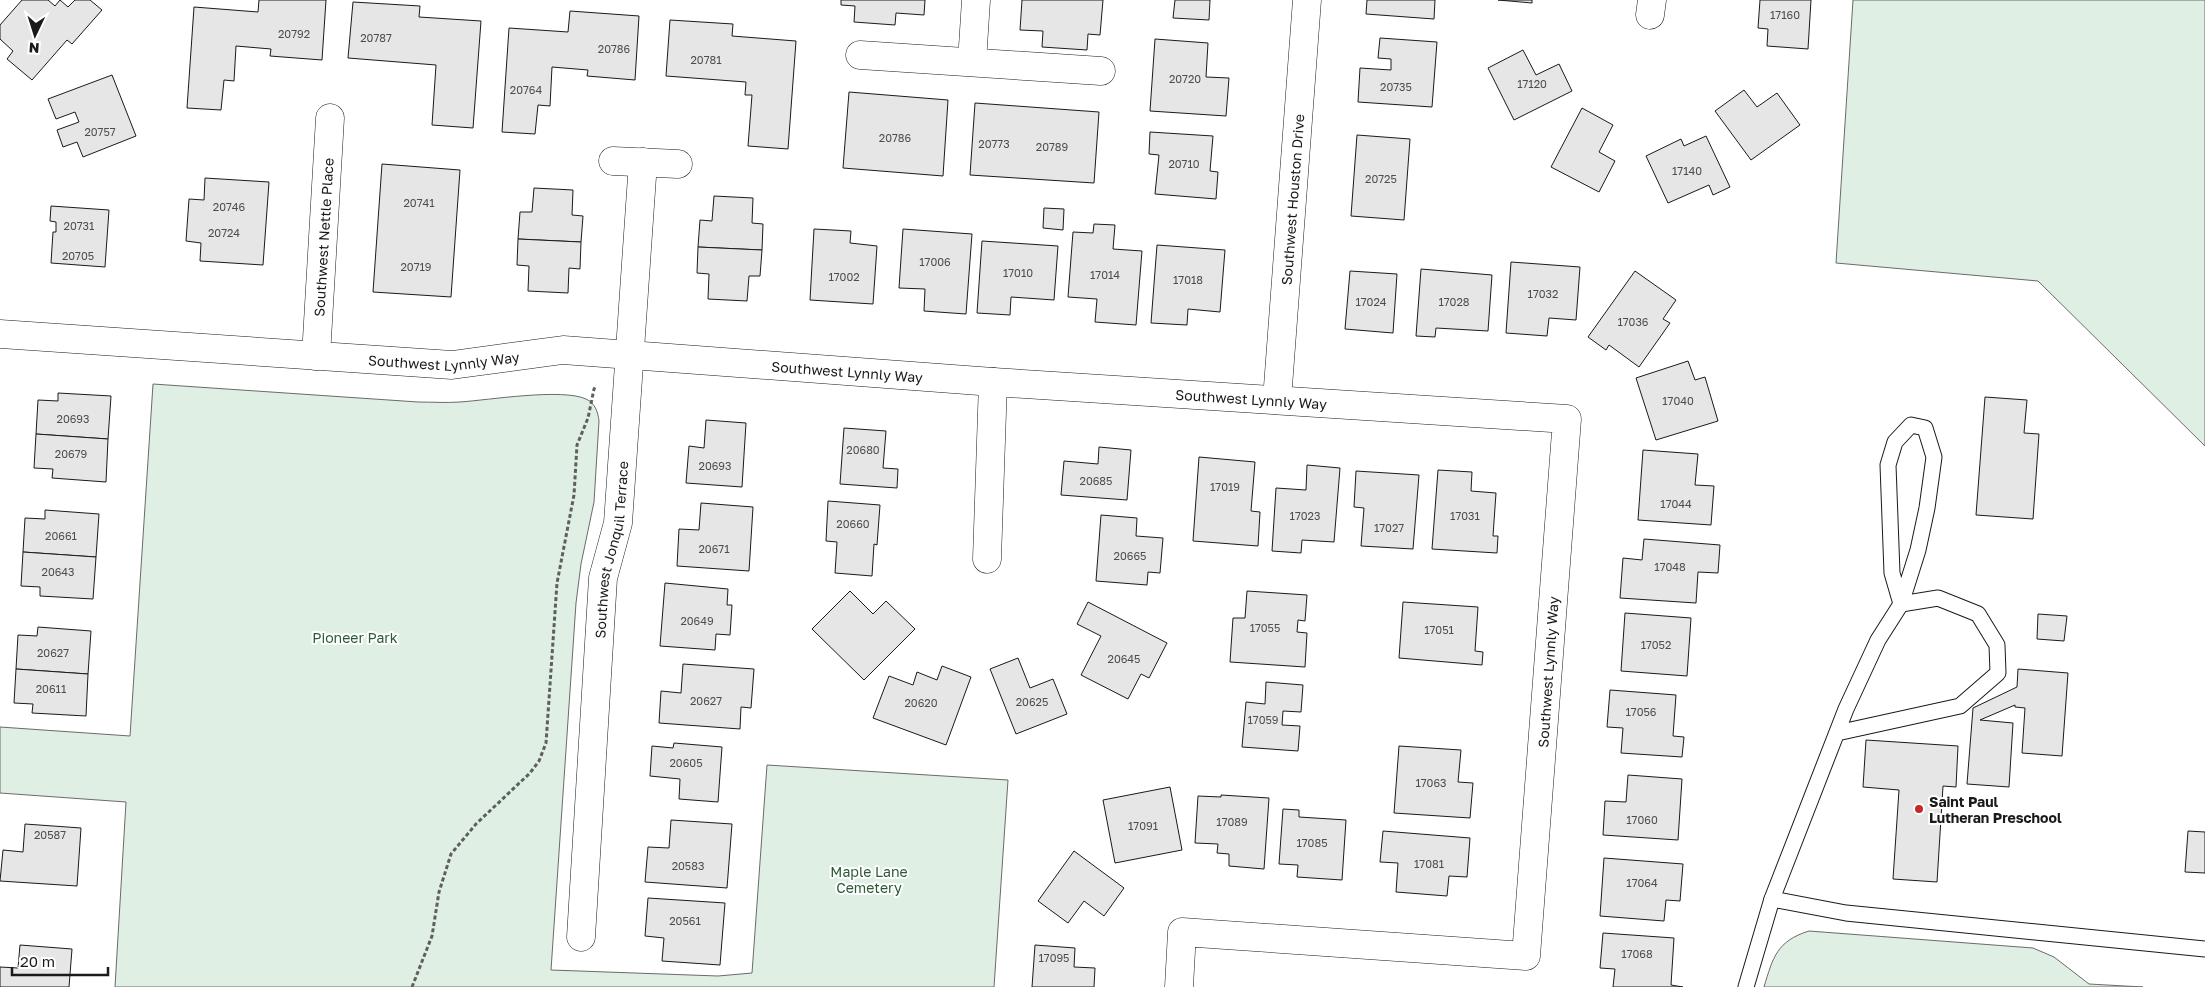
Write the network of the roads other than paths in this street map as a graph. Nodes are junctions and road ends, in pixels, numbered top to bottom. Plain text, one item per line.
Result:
1 (976, 0) edge
2 (1307, 0) edge
3 (860, 55) dead end
4 (972, 62) junction
5 (1101, 70) dead end
6 (330, 118) dead end
7 (614, 161) dead end
8 (643, 162) junction
9 (678, 164) dead end
10 (0, 334) edge
11 (630, 355) junction
12 (316, 356) junction
13 (993, 382) junction
14 (1277, 400) junction
15 (987, 559) dead end
16 (1901, 604) junction
17 (1837, 733) junction
18 (1772, 899) junction
19 (581, 937) dead end
20 (2205, 950) edge
21 (1180, 987) edge
22 (1746, 987) edge

1 - 4 street
2 - 14 street, Southwest Houston Drive
3 - 4 street
4 - 5 street
6 - 12 street, Southwest Nettle Place
7 - 8 street
8 - 9 street
8 - 11 street, Southwest Jonquil Terrace
10 - 12 street, Southwest Lynnly Way
11 - 12 street, Southwest Lynnly Way
11 - 13 street, Southwest Lynnly Way
11 - 19 street, Southwest Jonquil Terrace
13 - 14 street, Southwest Lynnly Way
13 - 15 street
14 - 21 street, Southwest Lynnly Way
16 - 16 lane
16 - 17 lane
16 - 17 lane
17 - 18 lane
18 - 20 lane
18 - 22 lane

